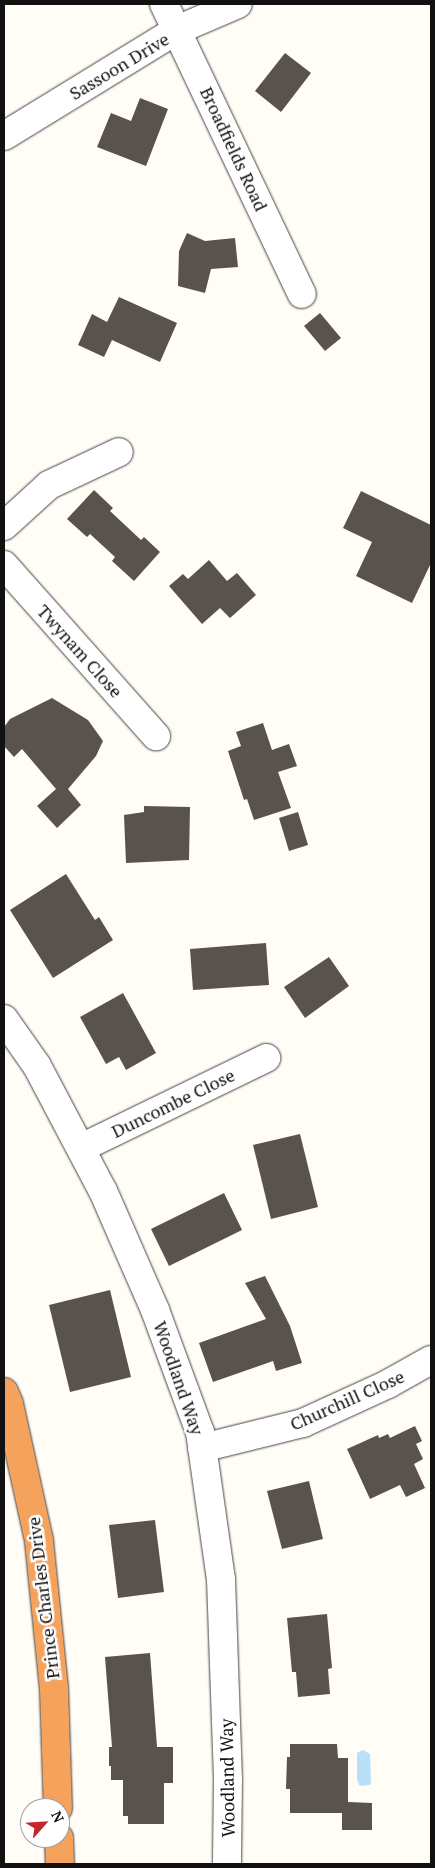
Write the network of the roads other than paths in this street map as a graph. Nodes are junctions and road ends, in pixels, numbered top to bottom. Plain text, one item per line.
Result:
1 (164, 4) edge
2 (238, 4) edge
3 (177, 30) junction
4 (4, 136) edge
5 (302, 294) dead end
6 (118, 452) dead end
7 (4, 526) edge
8 (4, 566) edge
9 (156, 736) dead end
10 (4, 1019) edge
11 (266, 1058) dead end
12 (80, 1148) junction
13 (431, 1360) edge
14 (4, 1392) edge
15 (202, 1448) junction
16 (58, 1798) edge
17 (59, 1848) edge
18 (60, 1864) edge
19 (227, 1864) edge

1 - 3 street, Broadfields Road
2 - 3 street, Sassoon Drive
3 - 4 street, Sassoon Drive
3 - 5 street, Broadfields Road
6 - 7 street
8 - 9 street, Twynam Close
10 - 12 street, Woodland Way
11 - 12 street, Duncombe Close
12 - 15 street, Woodland Way
13 - 15 street, Churchill Close
14 - 16 highway, Prince Charles Drive
15 - 19 street, Woodland Way
17 - 18 highway

